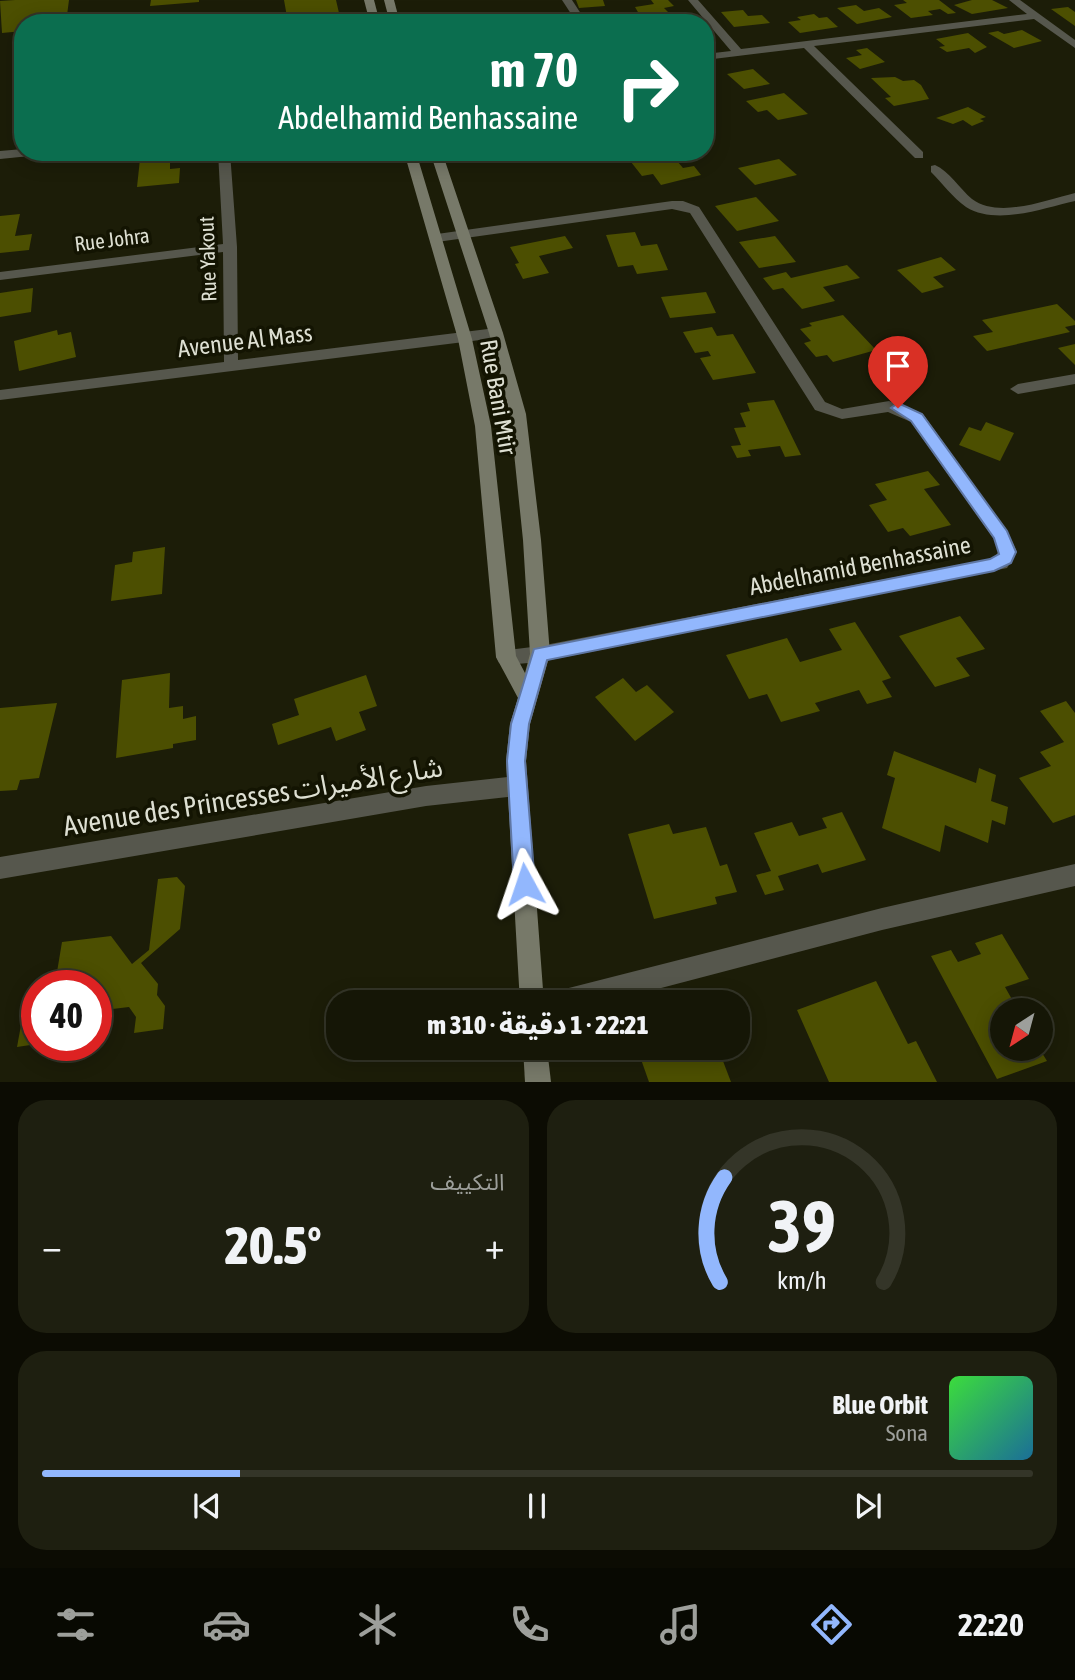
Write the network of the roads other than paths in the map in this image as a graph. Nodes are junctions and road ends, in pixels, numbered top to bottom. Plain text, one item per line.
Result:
1 (693, 0) edge
2 (1014, 0) edge
3 (705, 14) edge
4 (1035, 16) junction
5 (714, 24) edge
6 (806, 44) junction
7 (1075, 45) edge
8 (739, 53) junction
9 (714, 56) edge
10 (919, 155) dead end
11 (225, 161) edge
12 (413, 161) edge
13 (439, 161) edge
14 (935, 169) dead end
15 (1075, 197) edge
16 (464, 235) junction
17 (436, 238) junction
18 (230, 247) junction
19 (0, 276) edge
20 (496, 334) junction
21 (465, 339) junction
22 (231, 366) junction
23 (1075, 379) edge
24 (1018, 389) dead end
25 (0, 395) edge
26 (540, 654) junction
27 (506, 657) junction
28 (527, 696) junction
29 (516, 786) junction
30 (0, 868) edge
31 (1075, 875) edge
32 (531, 990) edge
33 (607, 990) edge
34 (536, 1060) edge
35 (538, 1082) edge

1 - 3 street
2 - 4 street
4 - 6 street
4 - 7 street
5 - 8 street
6 - 8 street
6 - 10 street
8 - 9 street
11 - 18 street, Rue Yakout
12 - 17 street, Rue Bani Mtir
13 - 16 street, Rue Bani Mtir
14 - 15 street
16 - 17 street, Abdelhamid Benhassaine
16 - 20 street, Rue Bani Mtir
16 - 26 street, Abdelhamid Benhassaine
17 - 21 street, Rue Bani Mtir
18 - 19 street, Rue Johra
18 - 22 street, Rue Yakout
20 - 21 street, Avenue Al Mass
20 - 26 street, Rue Bani Mtir
21 - 22 street, Avenue Al Mass
21 - 27 street, Rue Bani Mtir
22 - 25 street, Avenue Al Mass
23 - 24 street
26 - 27 street, Abdelhamid Benhassaine
26 - 28 street
27 - 28 street
28 - 29 street
29 - 30 street, Avenue des Princesses شارع الأميرات
29 - 32 street
31 - 33 street
34 - 35 street

